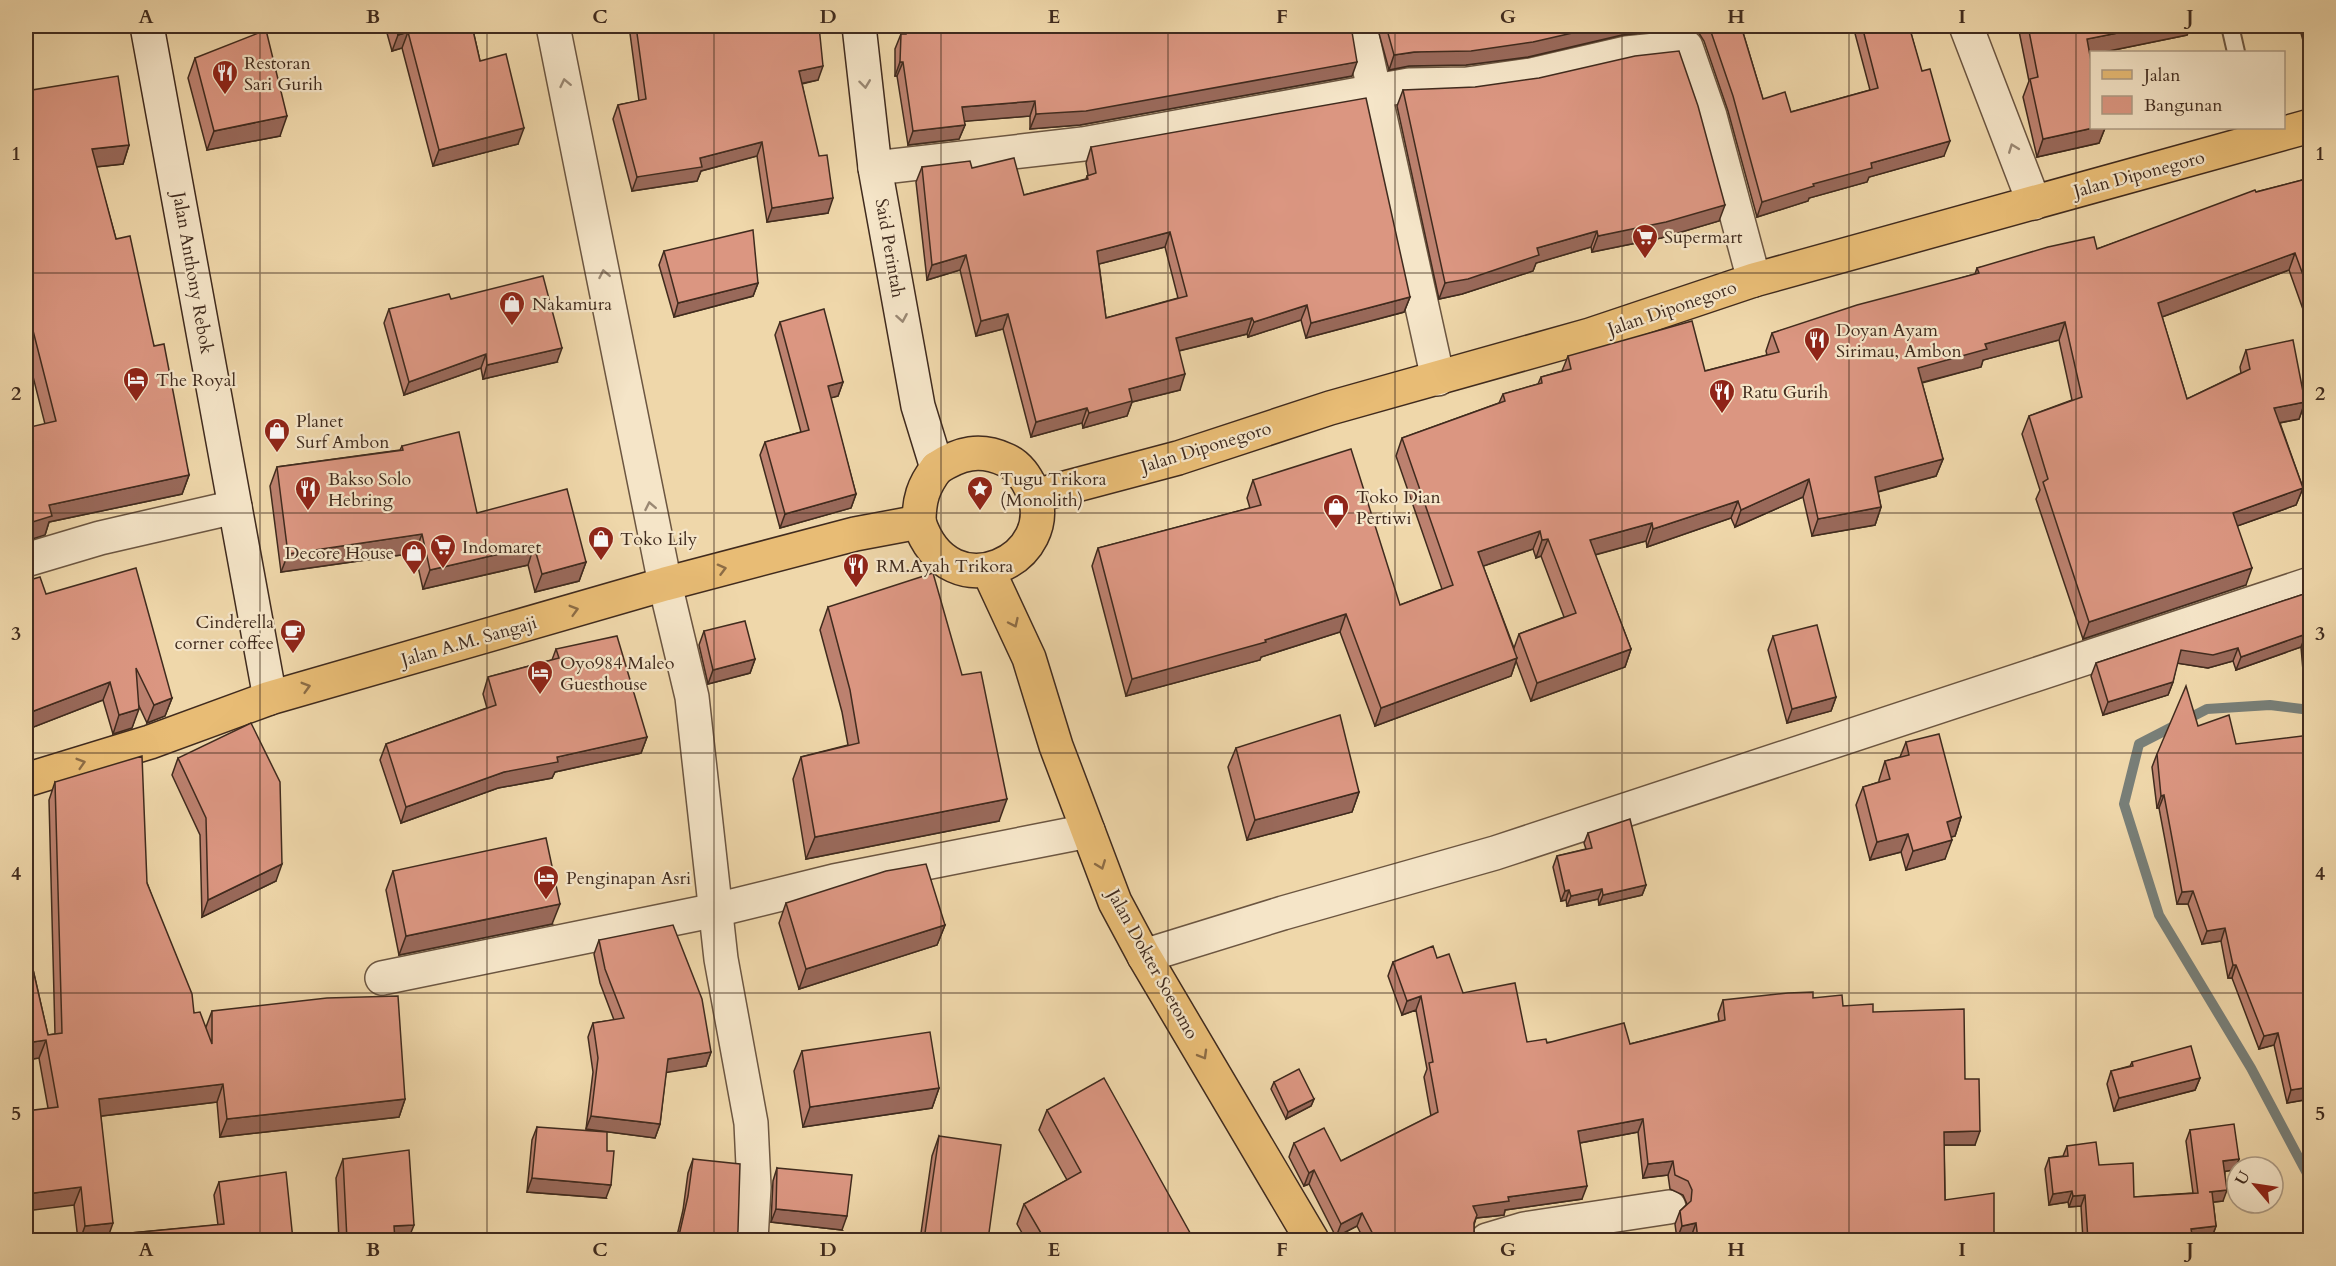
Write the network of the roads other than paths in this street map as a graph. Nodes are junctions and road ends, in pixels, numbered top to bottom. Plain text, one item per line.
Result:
1 (147, 26) edge
2 (553, 26) edge
3 (859, 26) edge
4 (1359, 26) edge
5 (1966, 26) edge
6 (2230, 26) edge
7 (1683, 36) edge
8 (2236, 51) edge
9 (1374, 92) junction
10 (2310, 126) edge
11 (2254, 135) edge
12 (875, 168) junction
13 (2034, 203) junction
14 (1754, 280) junction
15 (1438, 379) junction
16 (937, 468) junction
17 (1035, 496) junction
18 (235, 507) junction
19 (919, 522) junction
20 (26, 560) edge
21 (988, 570) junction
22 (665, 584) junction
23 (2310, 584) edge
24 (270, 698) junction
25 (26, 780) edge
26 (1088, 831) junction
27 (716, 910) junction
28 (1144, 956) junction
29 (382, 978) dead end
30 (1669, 1207) dead end
31 (751, 1240) edge
32 (1312, 1240) edge
33 (1487, 1240) edge

1 - 18 street, Jalan Anthony Rebok
22 -> 2 street
3 -> 12 street, Said Perintah
4 - 9 street
13 -> 5 street
6 - 8 lane
7 - 9 street
7 - 14 street
9 - 12 street
9 - 15 street
10 - 11 main road, Jalan Diponegoro
11 - 13 main road, Jalan Diponegoro
12 -> 16 street, Said Perintah
13 - 14 main road, Jalan Diponegoro
14 - 15 main road, Jalan Diponegoro
15 - 17 main road, Jalan Diponegoro
16 - 17 main road
16 - 19 main road
17 - 21 main road
18 - 20 street
18 - 24 street, Jalan Anthony Rebok
19 - 21 main road
22 -> 19 main road, Jalan A.M. Sangaji
21 -> 26 main road, Jalan Dokter Soetomo
24 -> 22 main road, Jalan A.M. Sangaji
22 - 27 street
23 - 28 street
25 -> 24 main road, Jalan A.M. Sangaji
26 - 27 street
26 -> 28 main road, Jalan Dokter Soetomo
27 - 29 street
27 - 31 street
28 -> 32 main road, Jalan Dokter Soetomo
30 - 33 street

